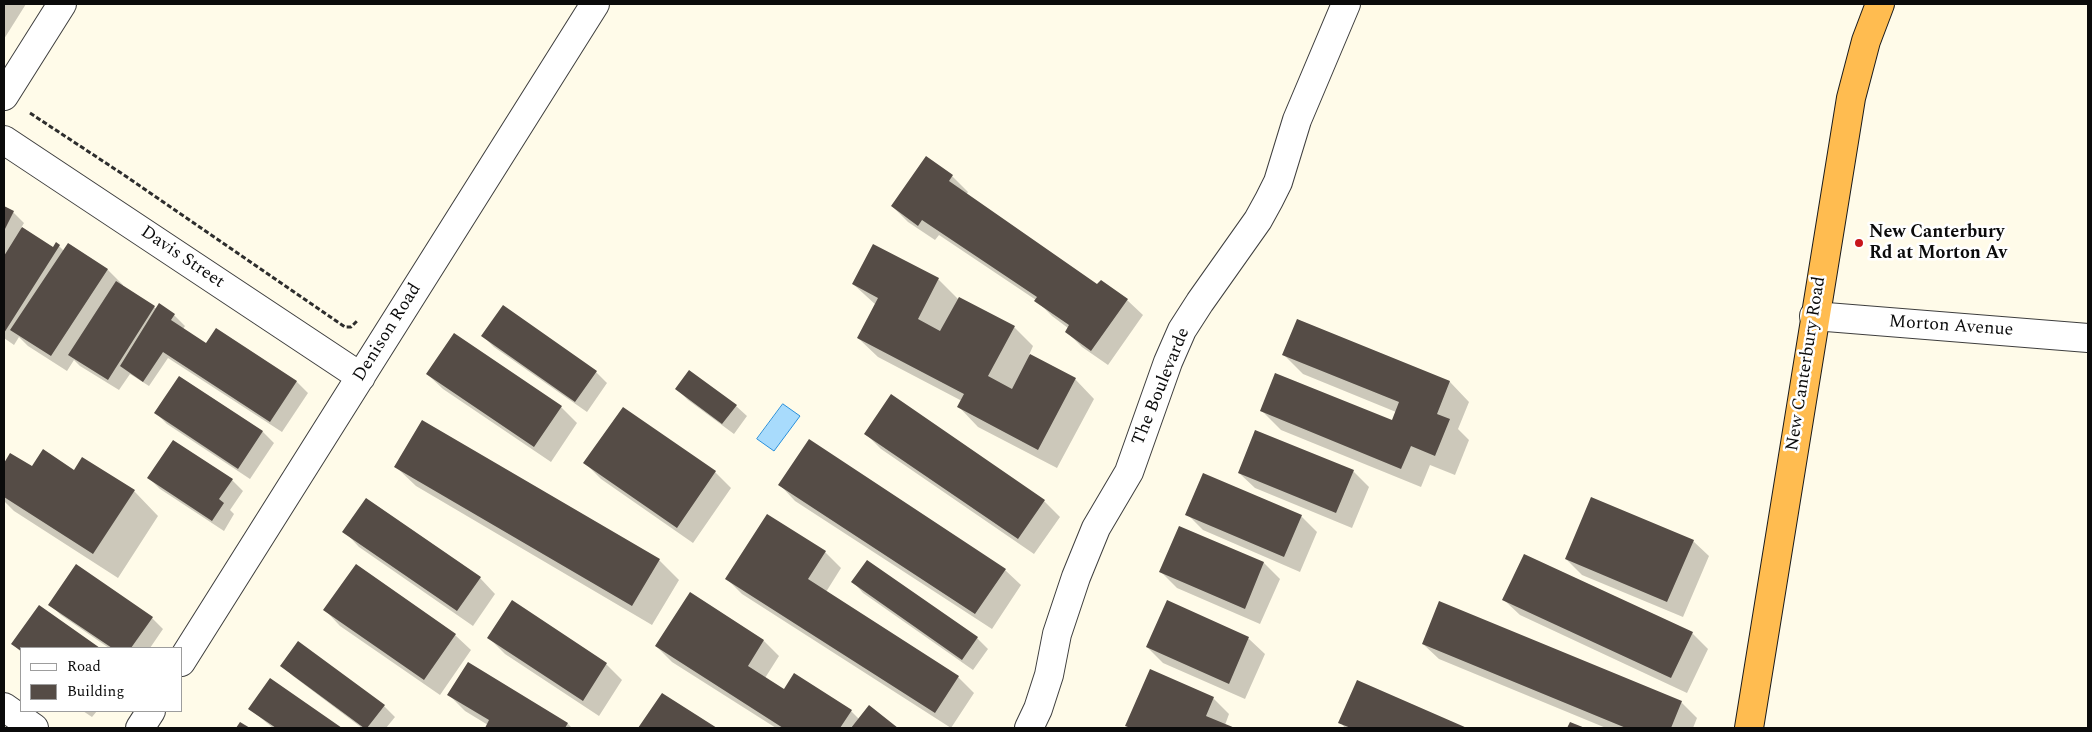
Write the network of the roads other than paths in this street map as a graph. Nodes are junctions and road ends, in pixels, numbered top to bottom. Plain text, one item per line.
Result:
1 (62, 4) edge
2 (595, 4) edge
3 (1346, 4) edge
4 (1880, 4) edge
5 (4, 96) edge
6 (4, 140) edge
7 (1814, 316) junction
8 (2088, 338) edge
9 (360, 376) junction
10 (182, 660) edge
11 (4, 707) edge
12 (150, 712) edge
13 (34, 728) edge
14 (140, 728) edge
15 (1029, 728) edge
16 (1749, 728) edge

1 - 5 street
2 - 9 street, Denison Road
3 - 15 street, The Boulevarde
4 - 7 highway, New Canterbury Road
6 - 9 street, Davis Street
7 - 8 street, Morton Avenue
7 - 16 highway, New Canterbury Road
9 - 10 street, Denison Road
11 - 13 street
12 - 14 street

